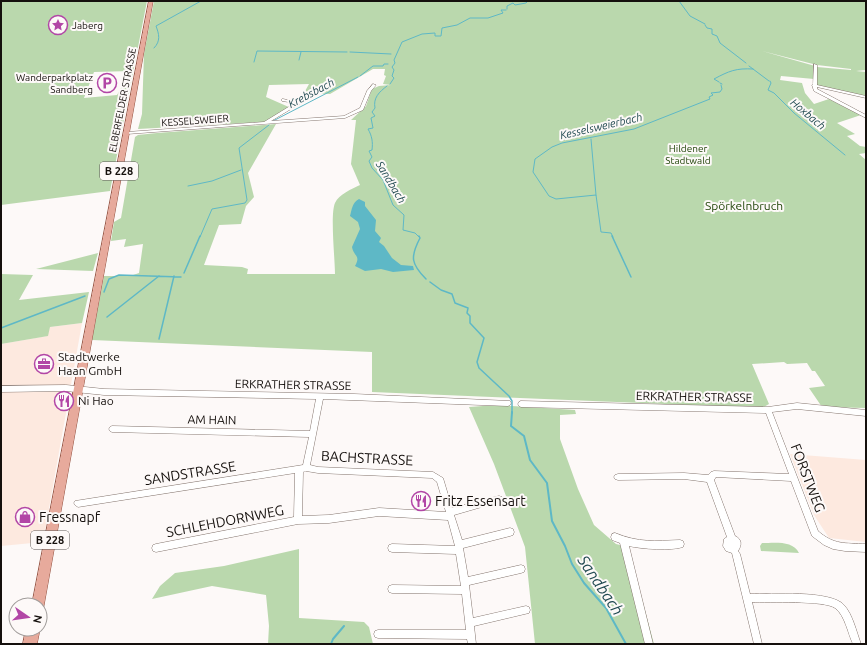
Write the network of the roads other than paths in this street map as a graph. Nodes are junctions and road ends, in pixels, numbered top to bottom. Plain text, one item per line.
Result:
1 (151, 1) edge
2 (815, 65) dead end
3 (374, 85) dead end
4 (814, 85) junction
5 (866, 97) edge
6 (282, 100) dead end
7 (866, 117) edge
8 (264, 124) junction
9 (126, 133) junction
10 (1, 389) edge
11 (78, 390) junction
12 (320, 397) junction
13 (508, 404) dead end
14 (521, 404) dead end
15 (768, 410) junction
16 (866, 413) edge
17 (112, 430) dead end
18 (312, 434) junction
19 (302, 469) junction
20 (618, 476) dead end
21 (794, 478) junction
22 (710, 479) junction
23 (499, 499) dead end
24 (78, 503) dead end
25 (450, 514) junction
26 (298, 520) junction
27 (510, 532) dead end
28 (615, 537) dead end
29 (732, 539) dead end
30 (624, 542) junction
31 (680, 544) dead end
32 (459, 547) junction
33 (156, 548) dead end
34 (392, 548) dead end
35 (866, 548) edge
36 (736, 554) dead end
37 (521, 569) dead end
38 (465, 586) junction
39 (392, 590) dead end
40 (39, 597) edge
41 (747, 598) junction
42 (526, 610) dead end
43 (470, 623) junction
44 (378, 634) dead end
45 (471, 640) edge
46 (649, 644) edge
47 (758, 644) edge
48 (857, 644) edge

1 - 9 main road, ELBERFELDER STRASSE / B 228
2 - 4 street
3 - 8 street, KESSELSWEIER
4 - 5 street
4 - 7 street
6 - 8 street, KESSELSWEIER
8 - 9 street, KESSELSWEIER
9 - 11 main road, ELBERFELDER STRASSE / B 228
10 - 11 street, ERKRATHER STRASSE
11 - 12 street, ERKRATHER STRASSE
11 - 40 main road, B 228
12 - 13 street, ERKRATHER STRASSE
12 - 18 street, BACHSTRASSE
14 - 15 street, ERKRATHER STRASSE
15 - 16 street, ERKRATHER STRASSE
15 - 21 street, FORSTWEG
17 - 18 street, AM HAIN
18 - 19 street, BACHSTRASSE
19 - 24 street, SANDSTRASSE
19 - 25 street, BACHSTRASSE
19 - 26 street, SCHLEHDORNWEG
20 - 22 street
21 - 22 street
21 - 35 street, FORSTWEG
22 - 29 street
23 - 25 street
25 - 26 street, SCHLEHDORNWEG
25 - 32 street, BACHSTRASSE
26 - 33 street, SCHLEHDORNWEG
27 - 32 street
28 - 30 street
30 - 31 street
30 - 46 street
32 - 34 street
32 - 38 street, BACHSTRASSE
36 - 41 street
37 - 38 street
38 - 39 street
38 - 43 street, BACHSTRASSE
41 - 47 street
41 - 48 street
42 - 43 street
43 - 45 street, BACHSTRASSE
44 - 45 street, BACHSTRASSE

